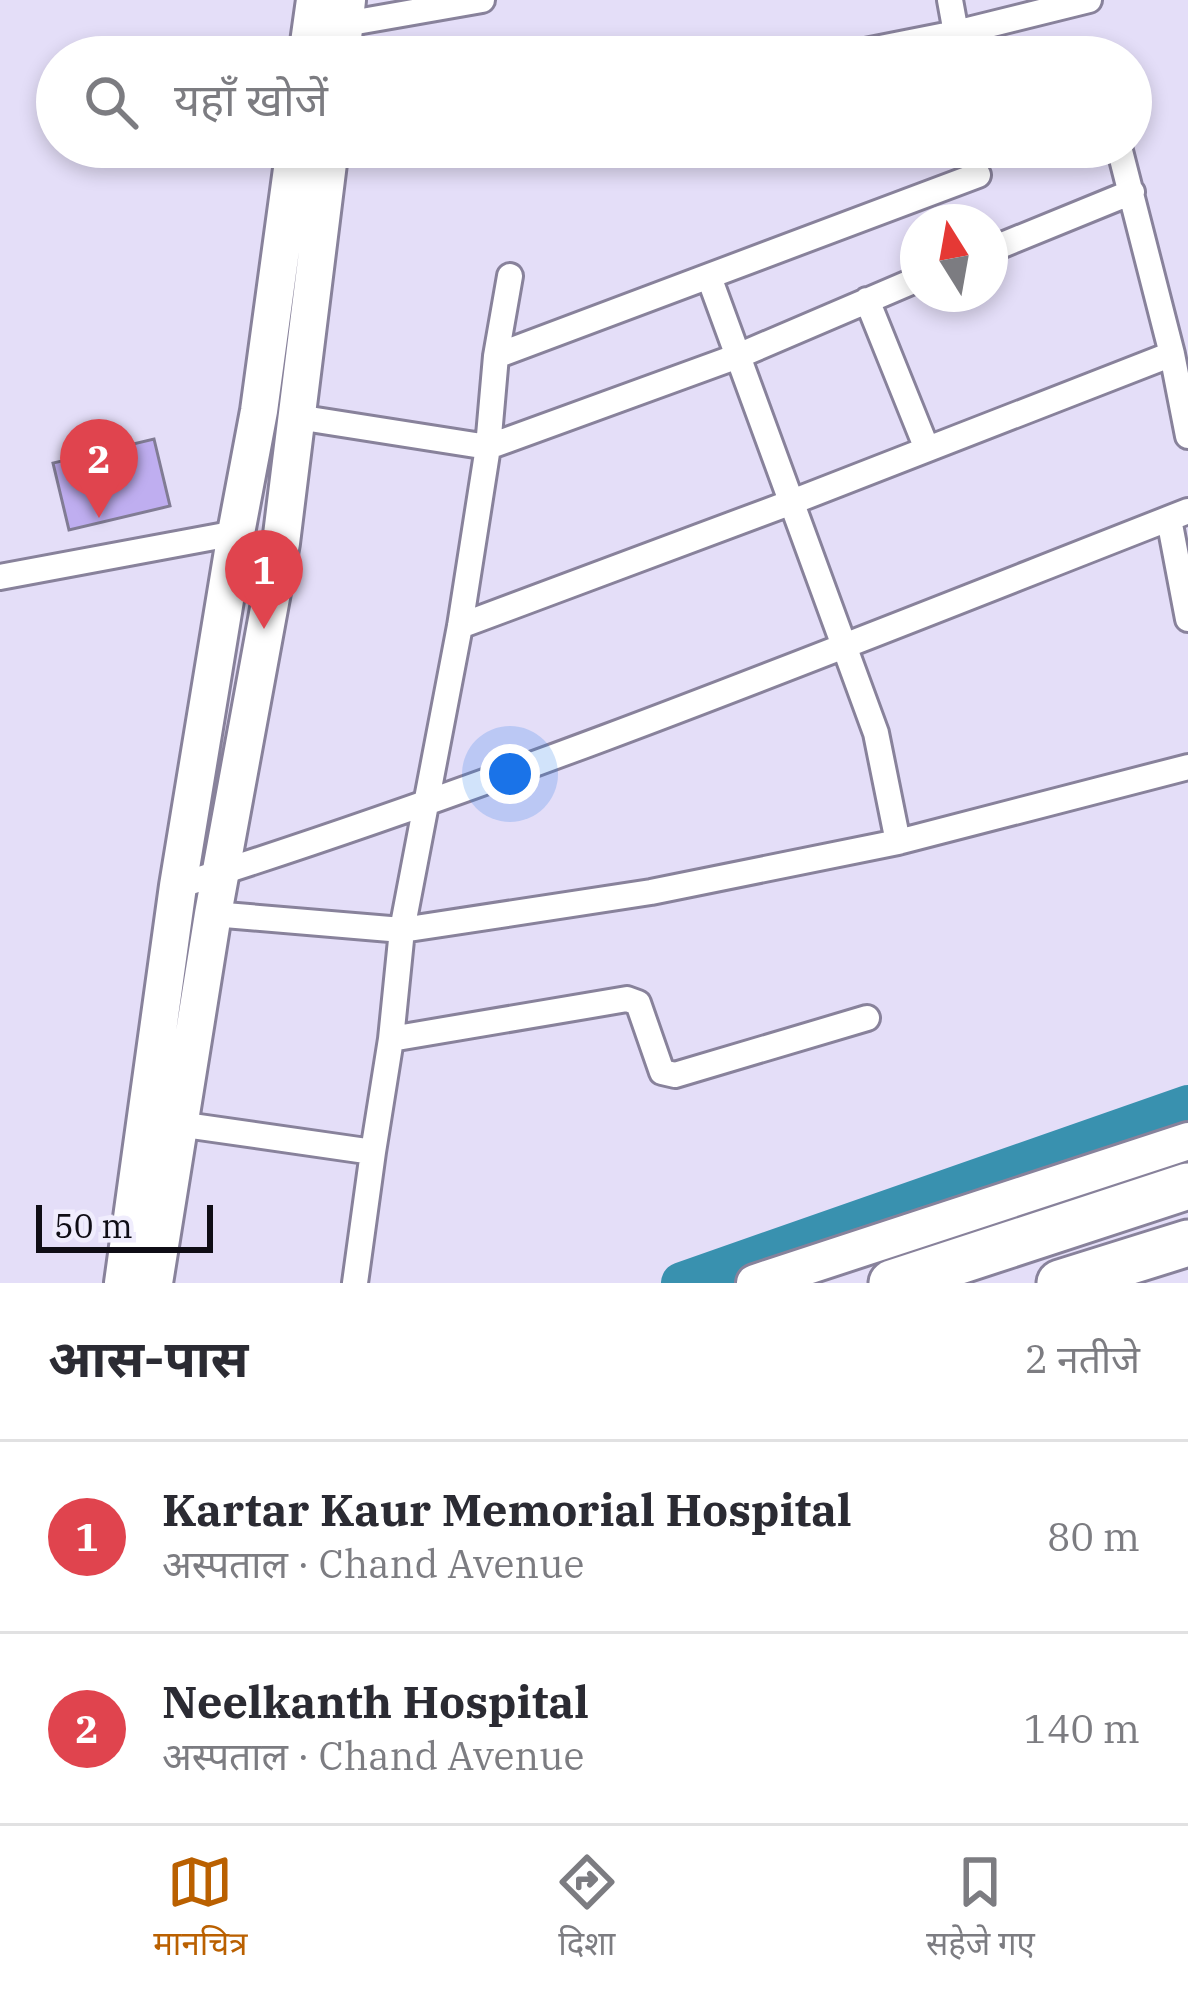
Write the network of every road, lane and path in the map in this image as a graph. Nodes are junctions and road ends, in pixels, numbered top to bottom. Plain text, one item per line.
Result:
1 (315, 0) edge
2 (482, 0) edge
3 (950, 0) edge
4 (1089, 0) edge
5 (344, 27) edge
6 (956, 33) junction
7 (310, 36) edge
8 (941, 36) edge
9 (292, 168) edge
10 (327, 168) edge
11 (1125, 168) edge
12 (979, 175) dead end
13 (1132, 192) junction
14 (1008, 243) edge
15 (510, 276) dead end
16 (709, 277) junction
17 (900, 286) edge
18 (867, 300) junction
19 (1172, 354) junction
20 (496, 356) junction
21 (738, 356) junction
22 (297, 417) junction
23 (1188, 436) edge
24 (488, 447) junction
25 (927, 449) junction
26 (792, 502) junction
27 (1179, 515) edge
28 (236, 533) junction
29 (0, 577) edge
30 (1188, 619) edge
31 (460, 626) junction
32 (846, 645) junction
33 (1188, 767) edge
34 (428, 804) junction
35 (898, 842) junction
36 (221, 873) junction
37 (178, 886) junction
38 (214, 914) junction
39 (402, 930) junction
40 (867, 1018) dead end
41 (392, 1039) junction
42 (178, 1124) junction
43 (1188, 1141) edge
44 (373, 1152) junction
45 (1188, 1186) edge
46 (1188, 1243) edge
47 (123, 1283) edge
48 (154, 1283) edge
49 (355, 1283) edge
50 (755, 1283) edge
51 (892, 1283) edge
52 (1060, 1283) edge

1 - 7 street
2 - 5 street
3 - 6 street
4 - 6 street
6 - 8 street
9 - 28 street
10 - 22 street
11 - 13 street
12 - 16 street
13 - 14 street
13 - 19 street
15 - 20 street
16 - 20 street
16 - 21 street
17 - 18 street
18 - 21 street
18 - 25 street
19 - 23 street
19 - 25 street
20 - 24 street
21 - 24 street
21 - 26 street
22 - 24 street
22 - 36 street
24 - 31 street
25 - 26 street
26 - 31 street
26 - 32 street
27 - 30 street
27 - 32 street
28 - 29 street
28 - 37 street
31 - 34 street
32 - 34 street
32 - 35 street
33 - 35 street
34 - 36 street
34 - 39 street
35 - 39 street
36 - 37 street
36 - 38 street
37 - 47 street
38 - 39 street
38 - 42 street
39 - 41 street
40 - 41 street
41 - 44 street
42 - 44 street
42 - 48 street
43 - 50 street
44 - 49 street
45 - 51 highway
46 - 52 highway

